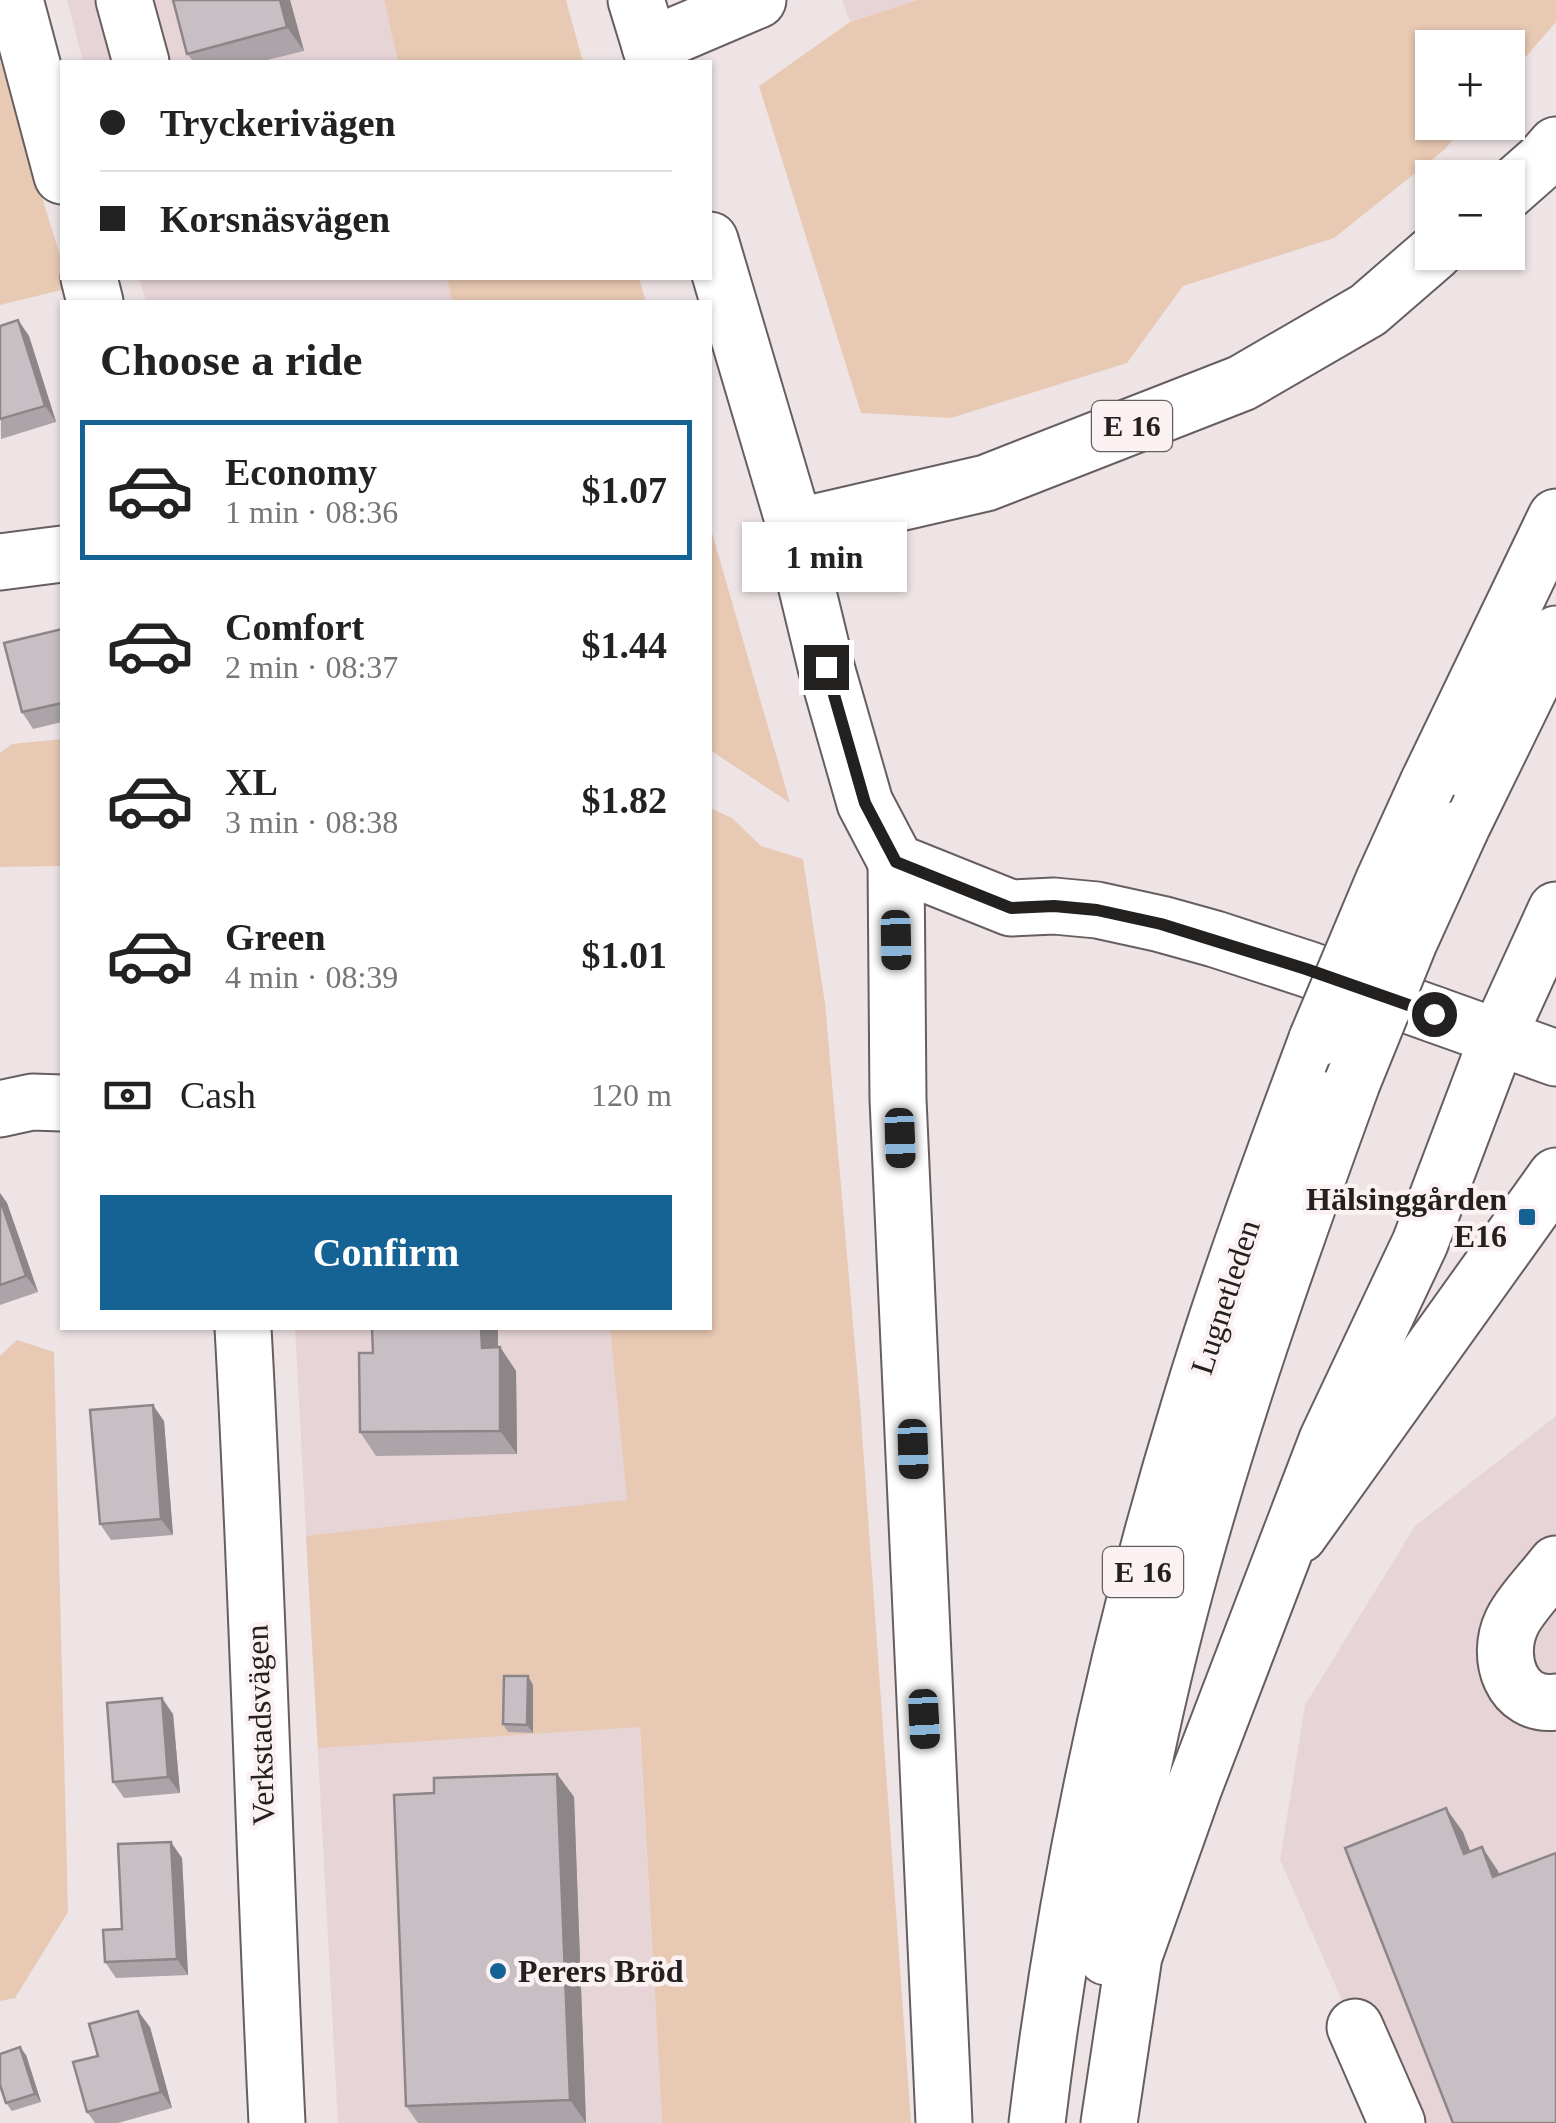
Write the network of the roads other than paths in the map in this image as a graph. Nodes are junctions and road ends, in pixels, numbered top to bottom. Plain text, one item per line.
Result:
1 (15, 0) edge
2 (124, 0) edge
3 (758, 0) edge
4 (647, 36) edge
5 (141, 60) edge
6 (1556, 145) edge
7 (60, 169) edge
8 (1525, 176) edge
9 (712, 247) edge
10 (1415, 269) edge
11 (1556, 517) edge
12 (794, 527) junction
13 (60, 554) edge
14 (0, 562) edge
15 (1556, 634) edge
16 (896, 862) junction
17 (1556, 910) edge
18 (1498, 1037) junction
19 (1556, 1058) edge
20 (60, 1103) edge
21 (0, 1109) edge
22 (1556, 1176) edge
23 (243, 1330) edge
24 (1280, 1562) junction
25 (1556, 1564) edge
26 (1556, 1702) edge
27 (1355, 2028) dead end
28 (277, 2123) edge
29 (944, 2123) edge
30 (1037, 2123) edge
31 (1084, 2123) edge
32 (1108, 2123) edge
33 (1397, 2123) edge

1 - 7 main road
2 - 5 main road
3 - 4 main road
6 - 8 main road
9 - 12 main road
10 - 12 main road, E 16
11 - 30 main road, Lugnetleden / E 16, bridge
12 - 16 main road
13 - 14 main road
15 - 31 main road, Lugnetleden / E 16, bridge
16 - 18 main road
16 - 29 main road
17 - 18 main road
18 - 19 main road
18 - 24 main road
20 - 21 main road
22 - 24 main road
23 - 28 main road, Verkstadsvägen
24 - 32 main road
25 - 26 main road
27 - 33 main road

